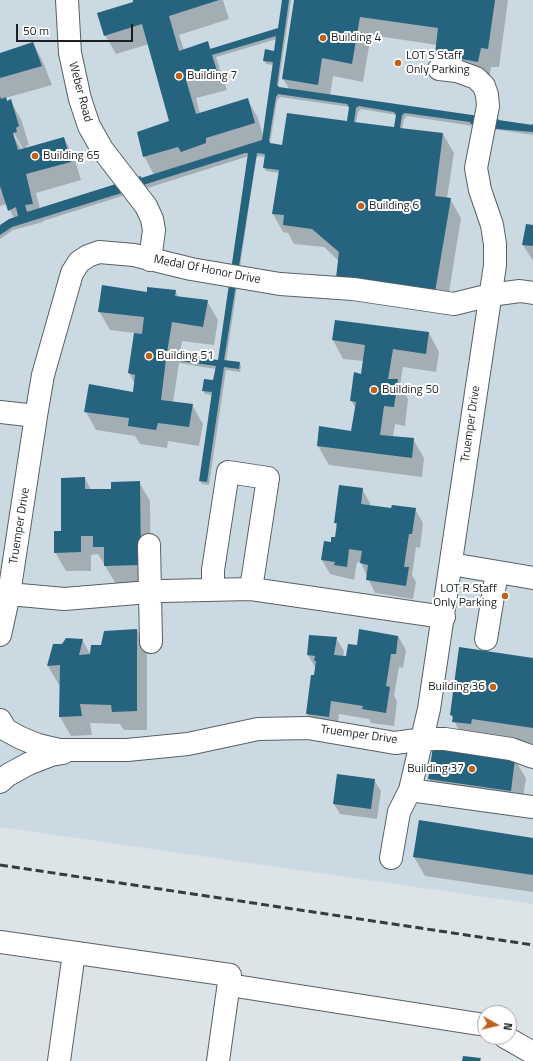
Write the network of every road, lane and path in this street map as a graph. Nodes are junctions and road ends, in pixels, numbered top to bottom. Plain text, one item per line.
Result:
1 (67, 0) edge
2 (439, 69) dead end
3 (150, 260) junction
4 (533, 293) edge
5 (490, 295) junction
6 (0, 412) edge
7 (36, 416) junction
8 (150, 545) dead end
9 (451, 564) junction
10 (497, 572) junction
11 (533, 578) edge
12 (213, 588) junction
13 (252, 589) junction
14 (151, 592) junction
15 (9, 594) junction
16 (444, 617) junction
17 (0, 635) edge
18 (486, 639) dead end
19 (151, 642) dead end
20 (0, 720) edge
21 (424, 739) junction
22 (78, 751) junction
23 (533, 758) edge
24 (0, 782) edge
25 (410, 790) junction
26 (533, 807) edge
27 (391, 858) dead end
28 (0, 942) edge
29 (74, 953) junction
30 (230, 980) junction
31 (477, 1024) edge
32 (517, 1044) edge
33 (533, 1053) edge
34 (59, 1061) edge
35 (218, 1061) edge

1 - 3 lane, Weber Road
2 - 5 lane, Truemper Drive
3 - 5 lane, Medal Of Honor Drive
3 - 7 lane, Medal Of Honor Drive
4 - 5 lane, Medal Of Honor Drive
5 - 9 lane, Truemper Drive
6 - 7 lane
7 - 15 lane, Truemper Drive
8 - 14 lane
9 - 10 lane
9 - 16 lane, Truemper Drive
10 - 11 lane
10 - 18 lane
12 - 13 lane
12 - 13 lane
12 - 14 lane
13 - 16 lane
14 - 15 lane
14 - 19 lane
15 - 17 lane, Truemper Drive
16 - 21 lane, Truemper Drive
20 - 22 lane, Truemper Drive
21 - 22 lane, Truemper Drive
21 - 23 lane
21 - 25 lane
22 - 24 lane
25 - 26 lane
25 - 27 lane
28 - 29 lane
29 - 30 lane
29 - 34 lane
30 - 31 lane
30 - 35 lane
32 - 33 lane

